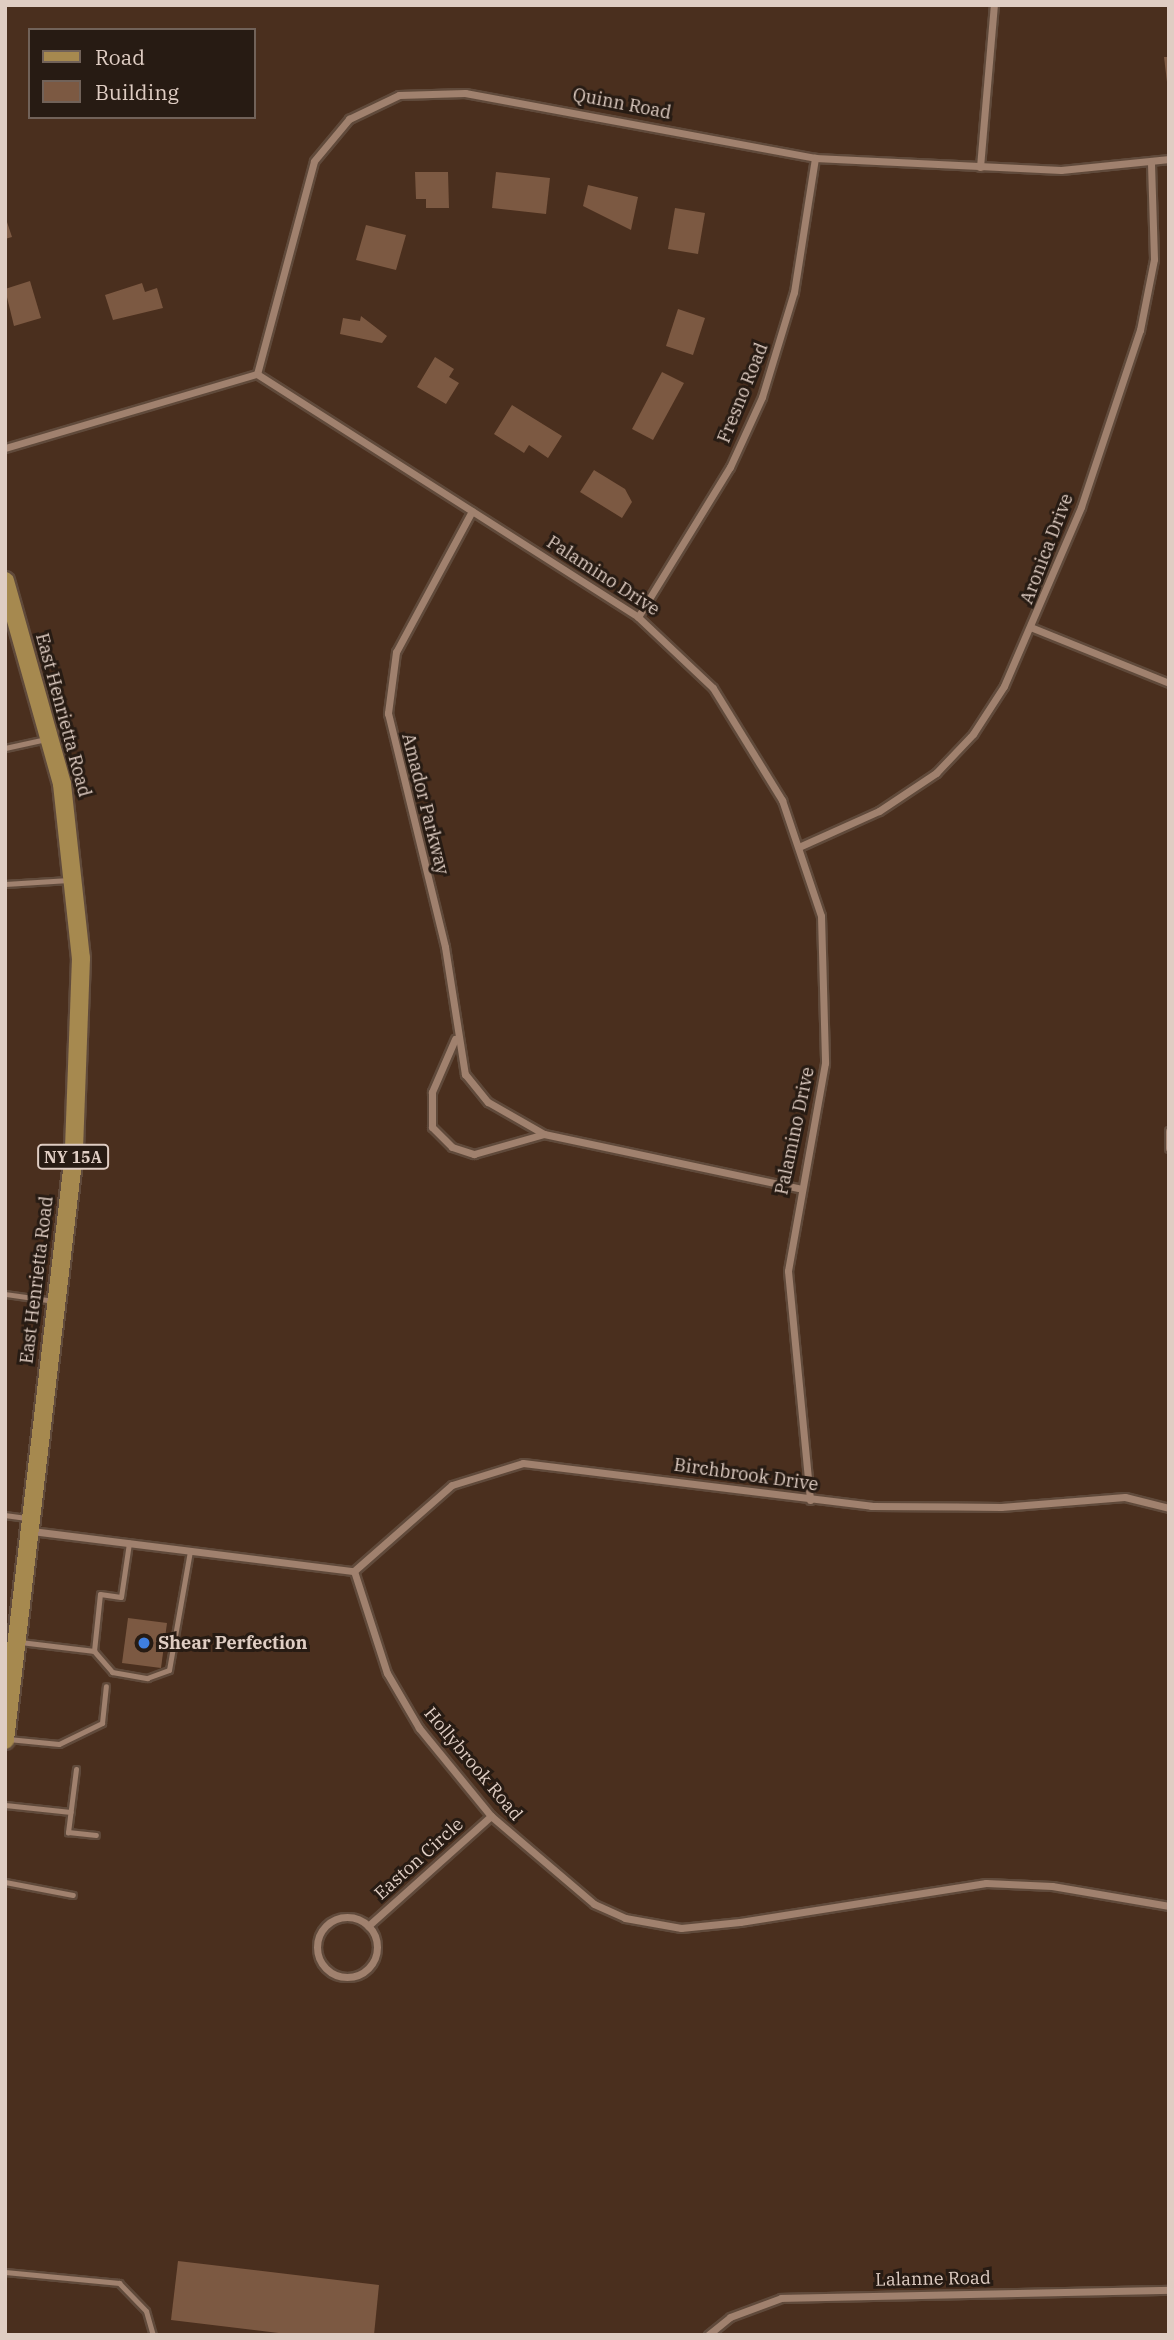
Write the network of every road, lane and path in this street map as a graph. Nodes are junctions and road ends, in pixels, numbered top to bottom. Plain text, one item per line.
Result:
1 (994, 5) edge
2 (815, 158) junction
3 (1169, 159) edge
4 (1151, 162) junction
5 (981, 167) junction
6 (257, 374) junction
7 (5, 448) edge
8 (472, 511) junction
9 (5, 581) edge
10 (638, 617) junction
11 (1033, 628) junction
12 (1169, 682) edge
13 (49, 738) junction
14 (5, 748) edge
15 (801, 846) junction
16 (76, 879) junction
17 (5, 884) edge
18 (455, 1039) junction
19 (1169, 1131) edge
20 (544, 1133) junction
21 (1169, 1147) edge
22 (798, 1188) junction
23 (5, 1294) edge
24 (56, 1301) junction
25 (810, 1500) junction
26 (1169, 1508) edge
27 (5, 1515) edge
28 (30, 1525) junction
29 (128, 1543) junction
30 (190, 1551) junction
31 (354, 1571) junction
32 (13, 1632) edge
33 (94, 1651) junction
34 (106, 1686) dead end
35 (6, 1734) edge
36 (76, 1769) dead end
37 (5, 1805) edge
38 (71, 1812) junction
39 (491, 1816) junction
40 (96, 1835) dead end
41 (5, 1882) edge
42 (73, 1895) dead end
43 (1169, 1906) edge
44 (368, 1926) junction
45 (5, 2272) edge
46 (1169, 2290) edge
47 (153, 2335) edge
48 (708, 2335) edge

1 - 5 street
2 - 5 street, Quinn Road
2 - 6 street, Quinn Road
2 - 10 street, Fresno Road
3 - 4 street, Quinn Road
4 - 5 street, Quinn Road
4 - 11 street, Aronica Drive
6 - 7 street
6 - 8 street, Palamino Drive
8 - 10 street, Palamino Drive
8 - 18 street, Amador Parkway
9 - 13 main road, East Henrietta Road / NY 15A
10 - 15 street, Palamino Drive
11 - 12 street
11 - 15 street, Aronica Drive
13 - 14 lane
13 - 16 main road, East Henrietta Road / NY 15A
15 - 22 street, Palamino Drive
16 - 17 lane
16 - 24 main road, East Henrietta Road / NY 15A
18 - 20 street, Amador Parkway
18 - 20 street, Amador Parkway
19 - 21 street
20 - 22 street, Amador Parkway
22 - 25 street, Palamino Drive
23 - 24 lane
24 - 28 main road, East Henrietta Road / NY 15A
25 - 26 street, Birchbrook Drive
25 - 31 street, Birchbrook Drive
27 - 28 lane
28 - 29 street
28 - 32 main road, East Henrietta Road / NY 15A
29 - 30 street
29 - 33 lane
30 - 31 street
30 - 33 lane
31 - 39 street, Hollybrook Road
32 - 33 lane
32 - 35 main road, East Henrietta Road / NY 15A
34 - 35 lane
36 - 38 lane
37 - 38 lane
38 - 40 lane
39 - 43 street, Hollybrook Road
39 - 44 street, Easton Circle
41 - 42 lane
44 - 44 street
45 - 47 lane
46 - 48 street, Lalanne Road

